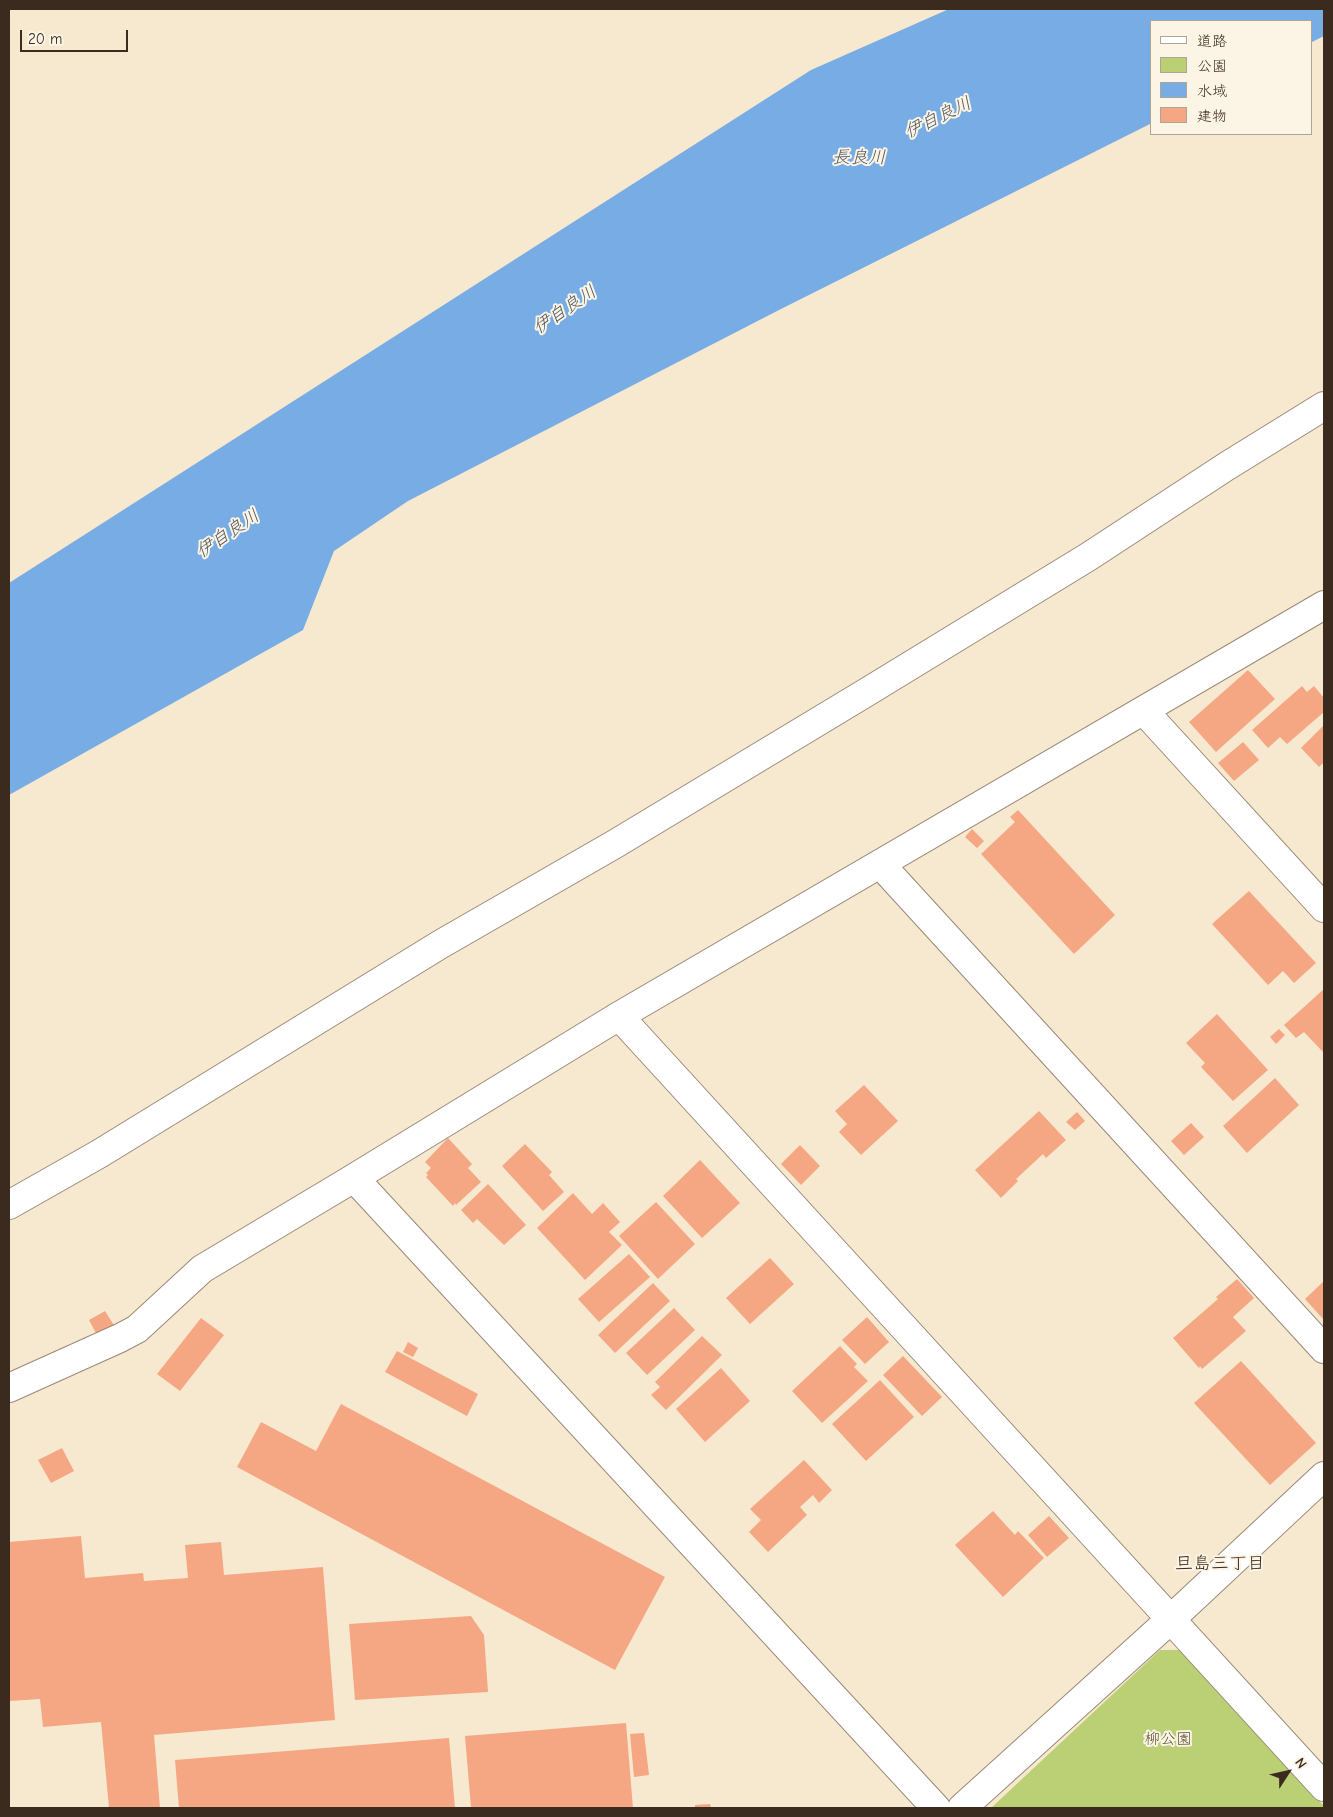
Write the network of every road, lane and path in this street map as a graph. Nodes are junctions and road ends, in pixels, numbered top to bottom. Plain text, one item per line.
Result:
1 (1324, 406) edge
2 (1324, 605) edge
3 (1144, 712) junction
4 (881, 865) junction
5 (1324, 908) edge
6 (619, 1016) junction
7 (354, 1178) junction
8 (9, 1205) edge
9 (1324, 1348) edge
10 (9, 1388) edge
11 (1324, 1476) edge
12 (1171, 1619) junction
13 (1324, 1787) edge
14 (936, 1808) edge
15 (962, 1808) edge

1 - 8 street
2 - 3 street
3 - 4 street
3 - 5 street
4 - 6 street
4 - 9 street
6 - 7 street
6 - 12 street
7 - 10 street
7 - 14 street
11 - 12 street
12 - 13 street
12 - 15 street

